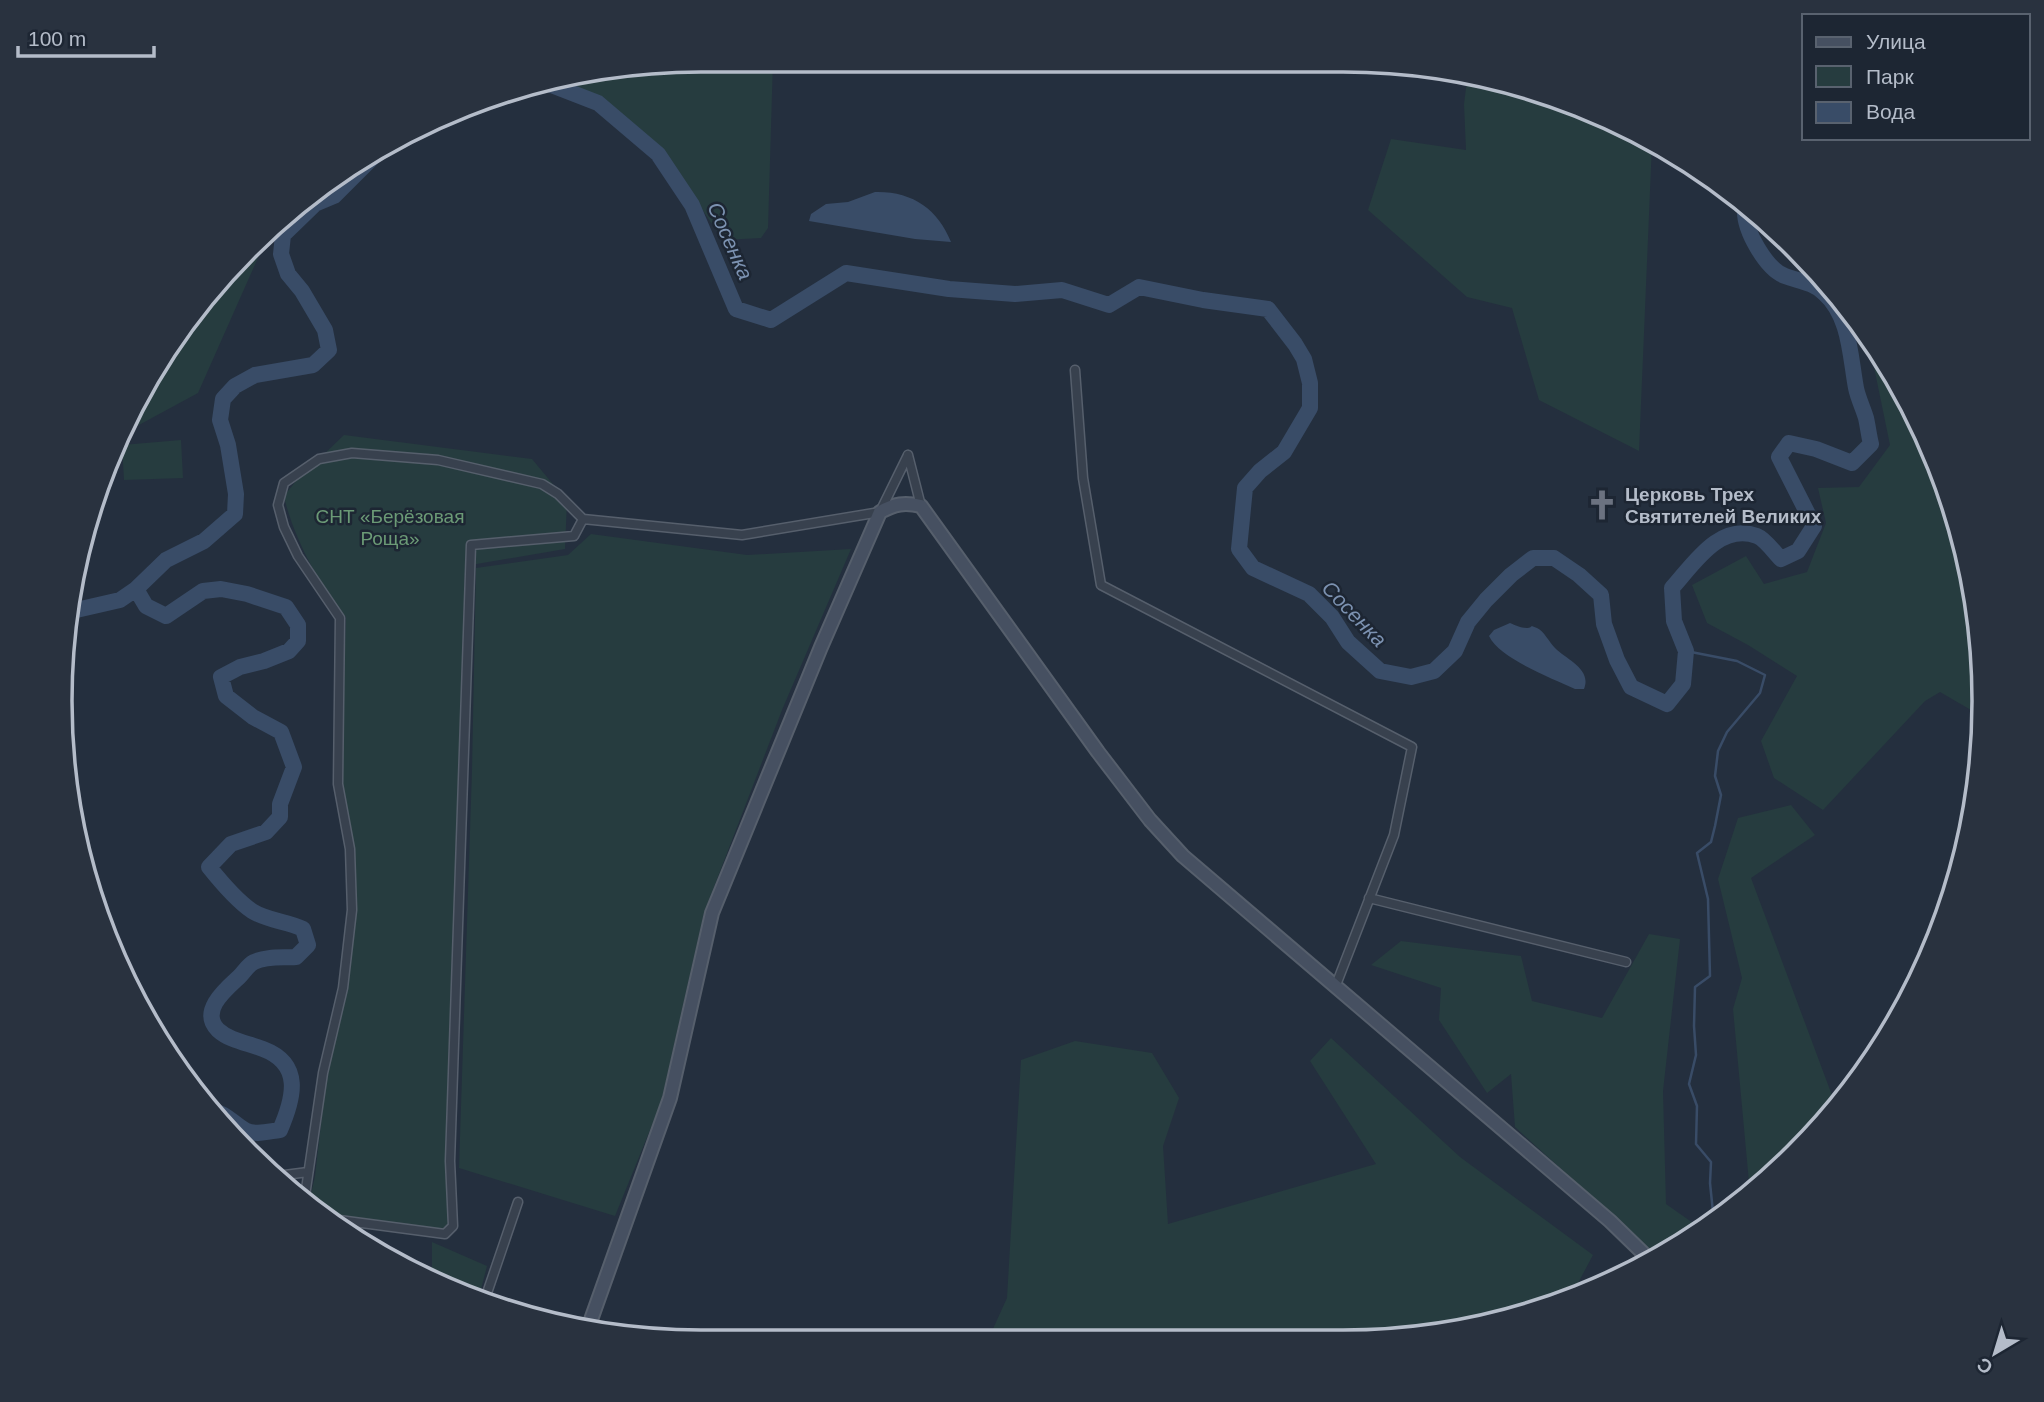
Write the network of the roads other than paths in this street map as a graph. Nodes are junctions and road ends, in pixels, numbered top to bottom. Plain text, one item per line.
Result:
1 (1075, 370) dead end
2 (921, 506) junction
3 (880, 512) junction
4 (583, 519) junction
5 (1369, 898) junction
6 (1626, 962) dead end
7 (1336, 985) junction
8 (308, 1172) junction
9 (287, 1175) edge
10 (306, 1190) edge
11 (518, 1202) dead end
12 (347, 1221) edge
13 (1643, 1254) edge
14 (487, 1292) edge
15 (591, 1320) edge

1 - 5 street
2 - 3 street
2 - 3 street
2 - 7 street
3 - 4 street
3 - 15 street
4 - 8 street
4 - 12 street
5 - 6 street
5 - 7 street
7 - 13 street
8 - 9 street
8 - 10 street
11 - 14 street

